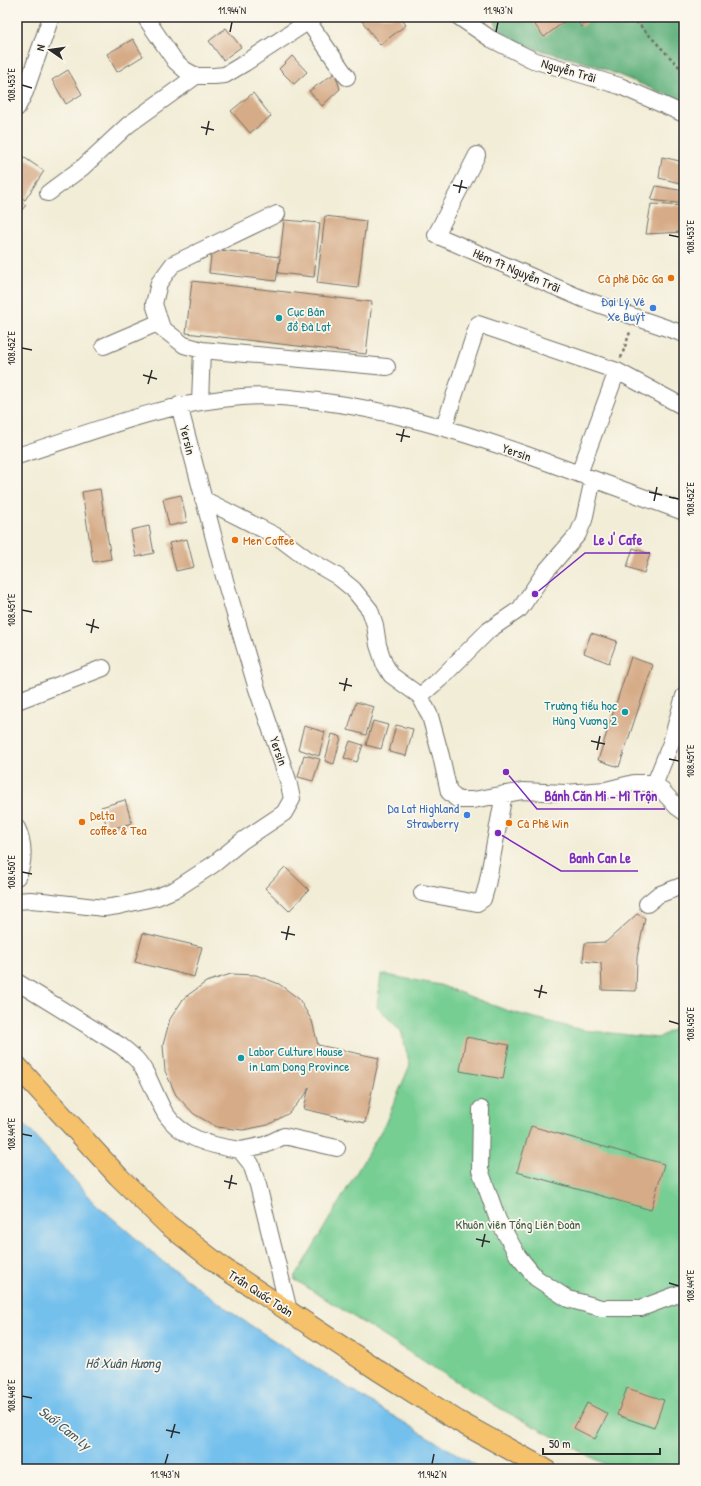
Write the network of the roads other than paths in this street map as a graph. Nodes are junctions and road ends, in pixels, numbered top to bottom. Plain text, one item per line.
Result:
1 (51, 17) edge
2 (145, 17) edge
3 (459, 17) edge
4 (310, 18) edge
5 (196, 76) junction
6 (347, 77) dead end
7 (17, 108) edge
8 (684, 114) edge
9 (477, 155) dead end
10 (48, 193) dead end
11 (276, 214) dead end
12 (160, 322) junction
13 (684, 334) edge
14 (104, 346) dead end
15 (202, 350) junction
16 (387, 367) dead end
17 (616, 371) junction
18 (200, 402) junction
19 (179, 405) junction
20 (684, 407) edge
21 (444, 427) junction
22 (17, 456) edge
23 (586, 477) junction
24 (203, 499) junction
25 (684, 512) edge
26 (103, 668) dead end
27 (420, 696) junction
28 (684, 696) edge
29 (17, 701) edge
30 (655, 783) junction
31 (504, 794) junction
32 (684, 812) edge
33 (17, 828) edge
34 (17, 877) edge
35 (684, 885) edge
36 (422, 893) dead end
37 (17, 901) edge
38 (647, 904) dead end
39 (17, 982) edge
40 (17, 1066) edge
41 (481, 1109) dead end
42 (337, 1148) dead end
43 (240, 1150) junction
44 (684, 1292) edge
45 (289, 1311) junction
46 (545, 1469) edge

1 - 7 street
2 - 5 street
3 - 8 street, Nguyễn Trãi
4 - 5 street
4 - 6 street
5 - 10 street
9 - 13 street, Hẻm 17 Nguyễn Trãi
11 - 12 street
12 - 14 street
12 - 15 street
15 - 16 street
15 - 18 street
17 - 20 street
17 - 21 street
17 - 23 street
18 - 19 street, Yersin
18 - 21 street, Yersin
19 - 22 street, Yersin
19 - 24 street, Yersin
21 - 23 street, Yersin
23 - 25 street, Yersin
23 - 27 street
24 - 27 street
24 - 37 street, Yersin
26 - 29 street
27 - 31 street
28 - 30 street
30 - 31 street
30 - 32 street
31 - 36 street
33 - 34 street
35 - 38 street
39 - 43 street
40 - 45 main road, Trần Quốc Toản
41 - 44 street
42 - 43 street
43 - 45 street
45 - 46 main road, Trần Quốc Toản

